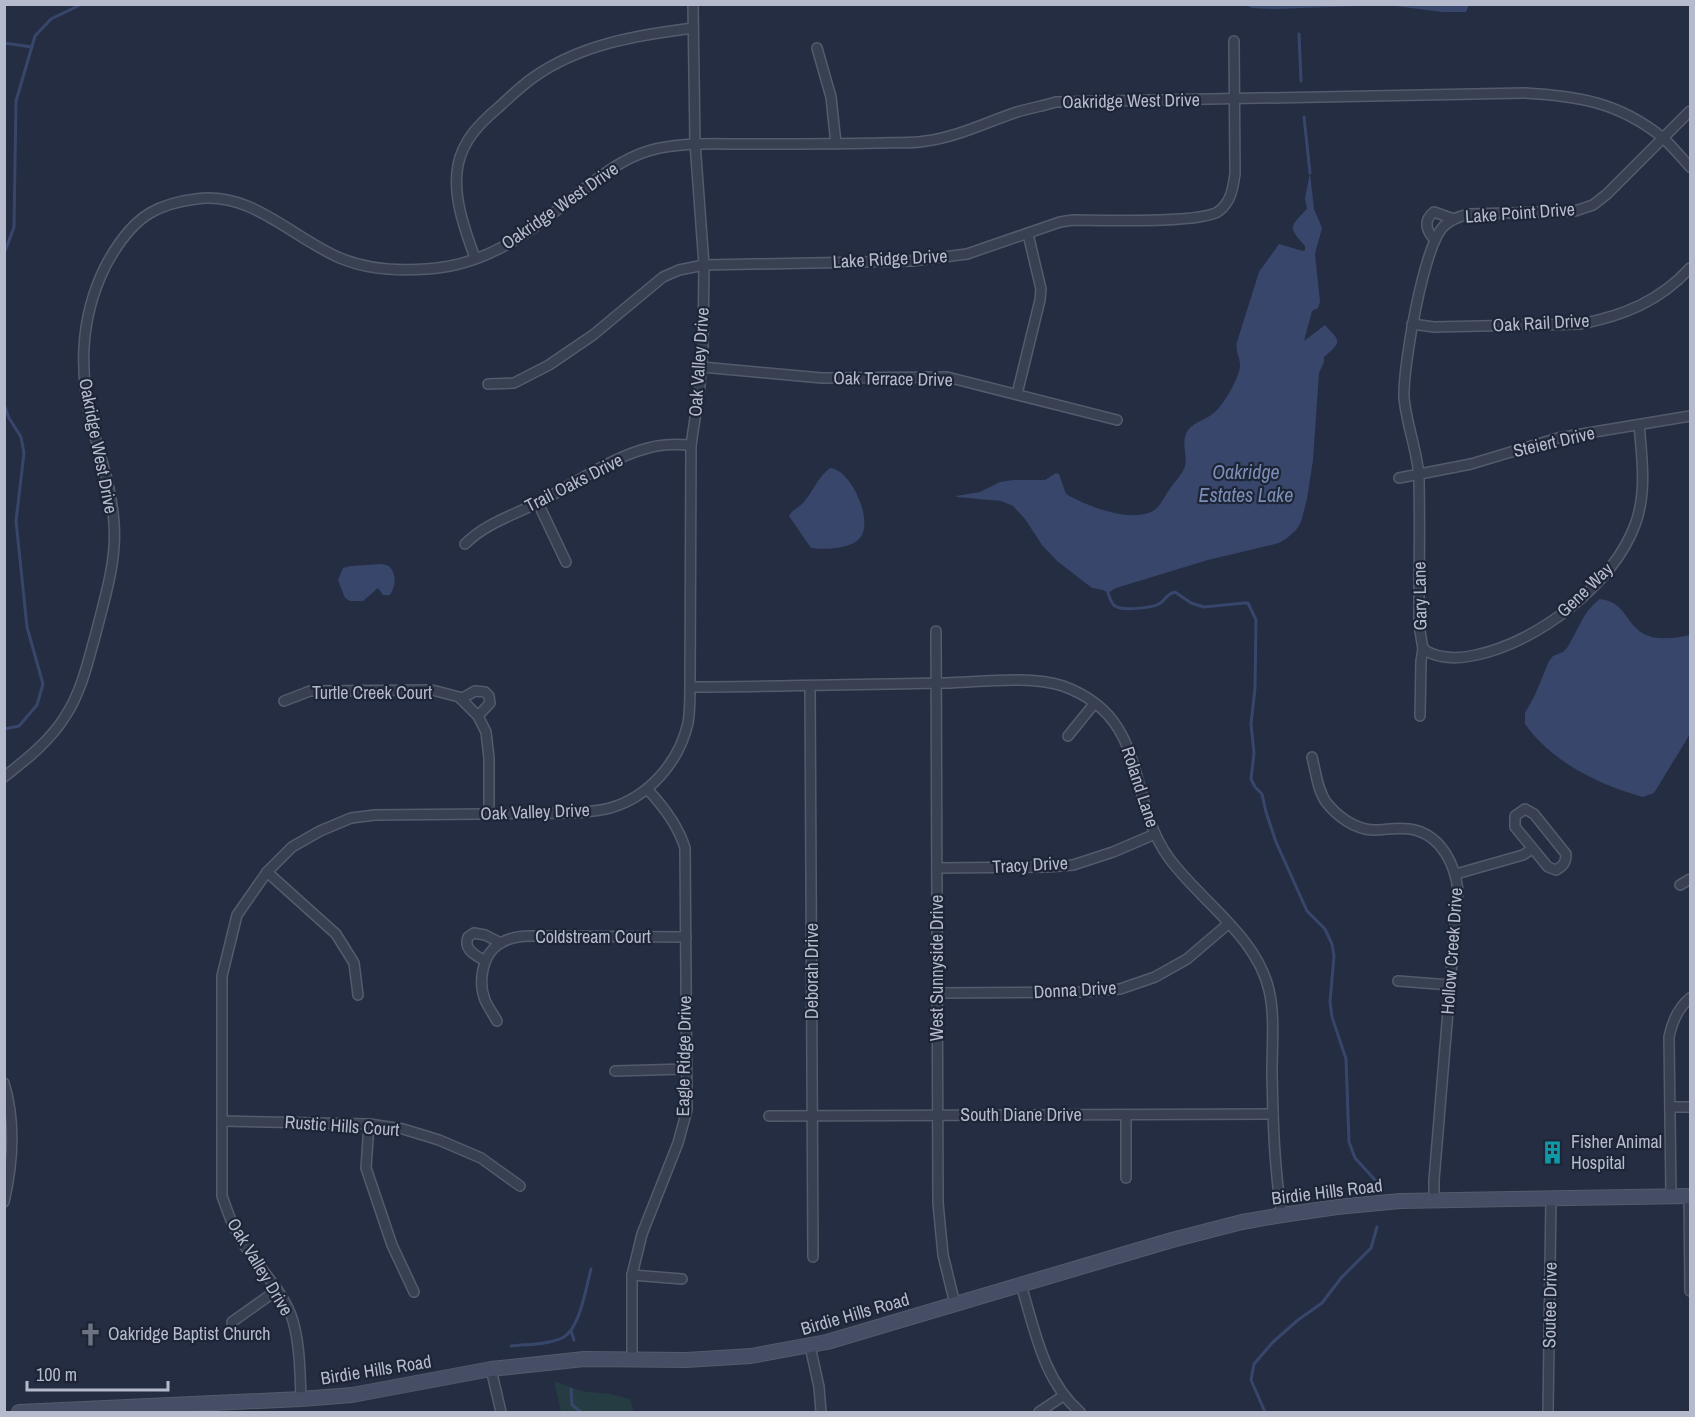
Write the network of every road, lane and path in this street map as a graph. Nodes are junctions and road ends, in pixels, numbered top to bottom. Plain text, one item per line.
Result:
1 (693, 4) edge
2 (693, 28) junction
3 (1234, 41) dead end
4 (818, 48) dead end
5 (1234, 99) junction
6 (1690, 111) edge
7 (1662, 138) junction
8 (694, 143) junction
9 (836, 144) junction
10 (1690, 167) edge
11 (1454, 219) junction
12 (1028, 234) junction
13 (1435, 240) junction
14 (476, 258) junction
15 (704, 265) junction
16 (1690, 268) edge
17 (1413, 324) junction
18 (702, 367) junction
19 (488, 384) dead end
20 (1017, 394) junction
21 (1690, 416) edge
22 (1117, 420) dead end
23 (1639, 425) junction
24 (691, 445) junction
25 (1419, 475) junction
26 (1399, 478) dead end
27 (538, 503) junction
28 (465, 544) dead end
29 (566, 562) dead end
30 (936, 631) dead end
31 (1423, 650) junction
32 (936, 683) junction
33 (810, 686) junction
34 (690, 687) junction
35 (461, 699) junction
36 (284, 701) dead end
37 (1094, 704) junction
38 (478, 716) junction
39 (1420, 716) dead end
40 (1068, 736) dead end
41 (1312, 758) dead end
42 (4, 777) edge
43 (648, 790) junction
44 (489, 814) junction
45 (1155, 834) junction
46 (1532, 849) junction
47 (937, 868) junction
48 (267, 872) junction
49 (1456, 874) junction
50 (1690, 879) edge
51 (1680, 885) dead end
52 (1228, 924) junction
53 (686, 937) junction
54 (501, 943) junction
55 (485, 961) junction
56 (1398, 981) dead end
57 (1450, 985) junction
58 (937, 993) junction
59 (358, 995) dead end
60 (1690, 998) edge
61 (497, 1021) dead end
62 (685, 1069) junction
63 (615, 1071) dead end
64 (4, 1083) edge
65 (1670, 1107) junction
66 (1690, 1107) edge
67 (1273, 1114) junction
68 (938, 1115) junction
69 (1126, 1115) junction
70 (769, 1116) dead end
71 (813, 1116) junction
72 (222, 1121) junction
73 (369, 1124) junction
74 (1126, 1178) dead end
75 (520, 1186) dead end
76 (1671, 1196) junction
77 (1690, 1196) edge
78 (1551, 1198) junction
79 (1434, 1200) junction
80 (4, 1202) edge
81 (1282, 1215) junction
82 (813, 1257) dead end
83 (632, 1275) junction
84 (682, 1279) dead end
85 (1021, 1285) junction
86 (277, 1290) junction
87 (1690, 1291) edge
88 (414, 1292) dead end
89 (955, 1304) junction
90 (232, 1322) dead end
91 (810, 1346) junction
92 (632, 1360) junction
93 (491, 1369) junction
94 (1063, 1396) junction
95 (301, 1399) junction
96 (19, 1413) edge
97 (501, 1413) edge
98 (821, 1413) edge
99 (1039, 1413) edge
100 (1080, 1413) edge
101 (1548, 1413) edge

1 - 2 street, Oak Valley Drive
2 - 8 street, Oak Valley Drive
2 - 14 street
3 - 5 street, Lake Ridge Drive
4 - 9 street
5 - 7 street, Oakridge West Drive
5 - 9 street, Oakridge West Drive
5 - 12 street, Lake Ridge Drive
6 - 7 street, Lake Point Drive
7 - 10 street, Oakridge West Drive
7 - 11 street, Lake Point Drive
8 - 9 street, Oakridge West Drive
8 - 14 street, Oakridge West Drive
8 - 15 street, Oak Valley Drive
11 - 13 street, Lake Point Drive
11 - 13 street, Lake Point Drive
12 - 15 street, Lake Ridge Drive
12 - 20 street
13 - 17 street, Lake Point Drive
14 - 42 street, Oakridge West Drive
15 - 18 street, Oak Valley Drive
15 - 19 street, Lake Ridge Drive
16 - 17 street, Oak Rail Drive
17 - 25 street, Lake Point Drive
18 - 20 street, Oak Terrace Drive
18 - 24 street, Oak Valley Drive
20 - 22 street, Oak Terrace Drive
21 - 23 street, Steiert Drive
23 - 25 street, Steiert Drive
23 - 31 street, Gene Way
24 - 27 street, Trail Oaks Drive
24 - 34 street, Oak Valley Drive
25 - 26 street, Steiert Drive
25 - 31 street, Gary Lane
27 - 28 street, Trail Oaks Drive
27 - 29 street
30 - 32 street, West Sunnyside Drive
31 - 39 street, Gary Lane
32 - 33 street, Roland Lane
32 - 37 street, Roland Lane
32 - 47 street, West Sunnyside Drive
33 - 34 street, Roland Lane
33 - 71 street, Deborah Drive
34 - 43 street, Oak Valley Drive
35 - 36 street, Turtle Creek Court
35 - 38 street, Turtle Creek Court
35 - 38 street, Turtle Creek Court
37 - 40 street
37 - 45 street, Roland Lane
38 - 44 street, Turtle Creek Court
41 - 49 street, Hollow Creek Drive
43 - 44 street, Oak Valley Drive
43 - 53 street, Eagle Ridge Drive
44 - 48 street, Oak Valley Drive
45 - 47 street, Tracy Drive
45 - 52 street, Roland Lane
46 - 46 street
46 - 49 street
47 - 58 street, West Sunnyside Drive
48 - 59 street
48 - 72 street, Oak Valley Drive
49 - 57 street, Hollow Creek Drive
50 - 51 street
52 - 58 street, Donna Drive
52 - 67 street, Roland Lane
53 - 54 street, Coldstream Court
53 - 62 street, Eagle Ridge Drive
54 - 55 street
54 - 55 street
55 - 61 street
56 - 57 street
57 - 79 street, Hollow Creek Drive
58 - 68 street, West Sunnyside Drive
60 - 65 street
62 - 63 street
62 - 83 street, Eagle Ridge Drive
64 - 80 street
65 - 66 street
65 - 76 street
67 - 69 street, South Diane Drive
67 - 81 street, Roland Lane
68 - 69 street, South Diane Drive
68 - 71 street, South Diane Drive
68 - 89 street, West Sunnyside Drive
69 - 74 street
70 - 71 street, South Diane Drive
71 - 82 street, Deborah Drive
72 - 73 street, Rustic Hills Court
72 - 86 street, Oak Valley Drive
73 - 75 street, Rustic Hills Court
73 - 88 street
76 - 77 main road, Birdie Hills Road
76 - 78 main road, Birdie Hills Road
77 - 87 street
78 - 79 main road, Birdie Hills Road
78 - 101 street, Soutee Drive
79 - 81 main road, Birdie Hills Road
81 - 85 main road, Birdie Hills Road
83 - 84 street
83 - 92 street, Eagle Ridge Drive
85 - 89 main road, Birdie Hills Road
85 - 94 street
86 - 90 street
86 - 95 street, Oak Valley Drive
89 - 91 main road, Birdie Hills Road
91 - 92 main road, Birdie Hills Road
91 - 98 street
92 - 93 main road, Birdie Hills Road
93 - 95 main road, Birdie Hills Road
93 - 97 street
94 - 99 street
94 - 100 street
95 - 96 main road, Birdie Hills Road

